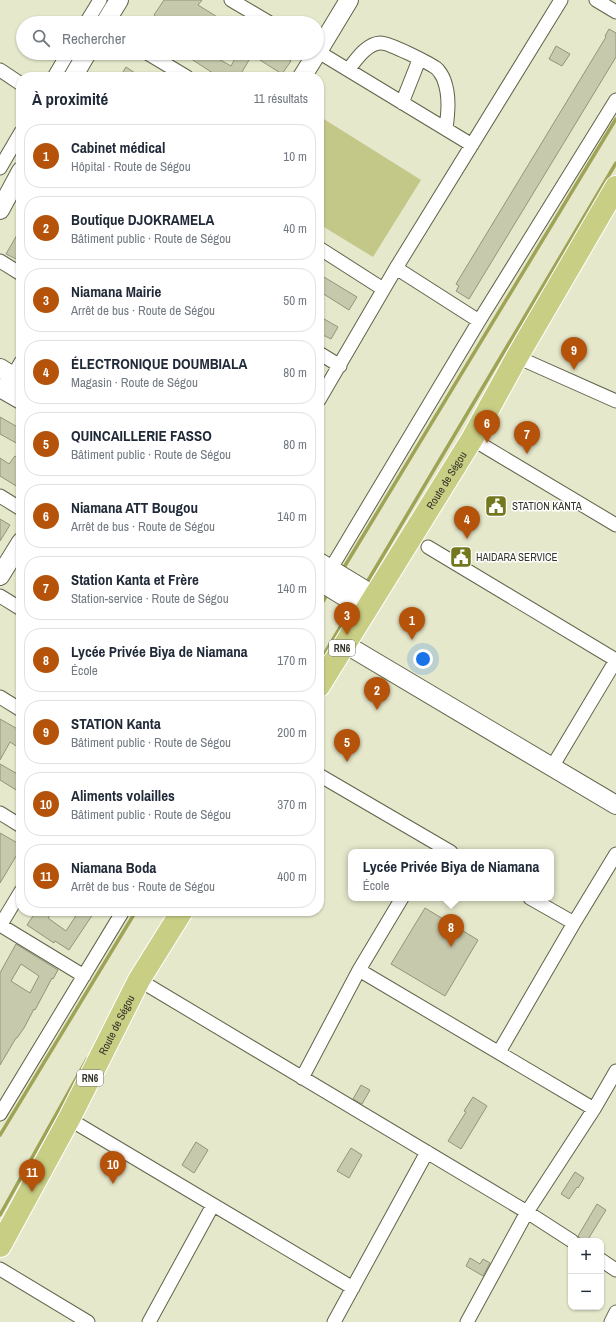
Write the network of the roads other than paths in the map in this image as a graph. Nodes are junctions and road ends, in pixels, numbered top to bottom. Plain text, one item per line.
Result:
1 (100, 0) edge
2 (119, 0) edge
3 (349, 0) edge
4 (561, 0) edge
5 (596, 0) edge
6 (234, 1) edge
7 (616, 12) edge
8 (90, 16) edge
9 (109, 16) edge
10 (259, 16) edge
11 (324, 41) edge
12 (324, 56) edge
13 (64, 60) edge
14 (83, 60) edge
15 (159, 60) edge
16 (312, 60) edge
17 (420, 60) junction
18 (0, 70) edge
19 (348, 70) junction
20 (57, 72) edge
21 (76, 72) edge
22 (179, 72) edge
23 (305, 72) edge
24 (16, 81) edge
25 (616, 100) edge
26 (402, 103) junction
27 (446, 129) junction
28 (16, 138) edge
29 (472, 145) junction
30 (4, 152) edge
31 (0, 168) edge
32 (16, 180) edge
33 (616, 187) edge
34 (0, 210) edge
35 (324, 251) edge
36 (0, 261) edge
37 (396, 268) junction
38 (16, 271) edge
39 (383, 289) junction
40 (479, 321) junction
41 (324, 356) edge
42 (518, 357) junction
43 (340, 366) junction
44 (11, 375) edge
45 (16, 388) edge
46 (324, 392) edge
47 (616, 401) edge
48 (472, 439) junction
49 (0, 496) edge
50 (16, 506) edge
51 (616, 525) edge
52 (428, 547) dead end
53 (16, 550) edge
54 (324, 573) edge
55 (0, 576) edge
56 (324, 577) edge
57 (0, 596) edge
58 (370, 603) junction
59 (16, 606) edge
60 (345, 644) junction
61 (616, 660) edge
62 (324, 678) edge
63 (0, 698) edge
64 (16, 707) edge
65 (552, 767) junction
66 (324, 778) edge
67 (616, 805) edge
68 (0, 813) edge
69 (16, 823) edge
70 (433, 847) edge
71 (616, 854) edge
72 (16, 899) edge
73 (400, 901) edge
74 (535, 901) edge
75 (120, 916) edge
76 (179, 916) edge
77 (574, 923) junction
78 (0, 925) edge
79 (360, 970) junction
80 (84, 976) junction
81 (139, 980) junction
82 (499, 1052) junction
83 (616, 1070) edge
84 (302, 1078) junction
85 (594, 1109) junction
86 (0, 1114) edge
87 (69, 1119) junction
88 (427, 1152) junction
89 (213, 1205) junction
90 (527, 1212) junction
91 (568, 1238) edge
92 (1, 1240) edge
93 (604, 1262) edge
94 (0, 1270) edge
95 (616, 1270) edge
96 (353, 1288) junction
97 (616, 1312) edge
98 (88, 1322) edge
99 (149, 1322) edge
100 (334, 1322) edge
101 (467, 1322) edge
102 (610, 1322) edge

1 - 8 street
2 - 9 street
3 - 11 street
4 - 29 street
5 - 7 street
6 - 10 street
12 - 19 street
13 - 20 street
14 - 21 street
15 - 22 street
16 - 23 street
17 - 19 street
17 - 26 street
17 - 27 street
18 - 24 street
19 - 26 street
25 - 40 street
26 - 27 street
27 - 29 street
28 - 30 street
29 - 37 street
30 - 31 street
32 - 34 street
33 - 42 highway, Route de Ségou / RN6
35 - 39 street
36 - 38 street
37 - 39 street
37 - 40 street
39 - 43 street
40 - 54 street
41 - 43 street
42 - 47 street
42 - 48 highway, Route de Ségou / RN6
43 - 46 street
44 - 45 street
48 - 51 street
48 - 58 highway, Route de Ségou / RN6
49 - 50 street
52 - 61 street
53 - 55 street
56 - 58 street
57 - 59 street
58 - 60 highway, Route de Ségou / RN6
60 - 62 highway, Route de Ségou / RN6
60 - 65 street
61 - 65 street
63 - 64 street
65 - 67 street
66 - 70 street
68 - 69 street
71 - 77 street
72 - 78 street
73 - 79 street
74 - 77 street
75 - 80 street
76 - 81 highway, Route de Ségou / RN6
77 - 82 street
78 - 80 street
79 - 82 street
79 - 84 street
80 - 86 street
81 - 84 street
81 - 87 highway, Route de Ségou / RN6
82 - 85 street
83 - 85 street
84 - 88 street
85 - 90 street
87 - 89 street
87 - 92 highway, Route de Ségou / RN6
88 - 90 street
88 - 96 street
89 - 96 street
89 - 99 street
90 - 91 street
90 - 101 street
93 - 95 street
94 - 98 street
96 - 100 street
97 - 102 street

